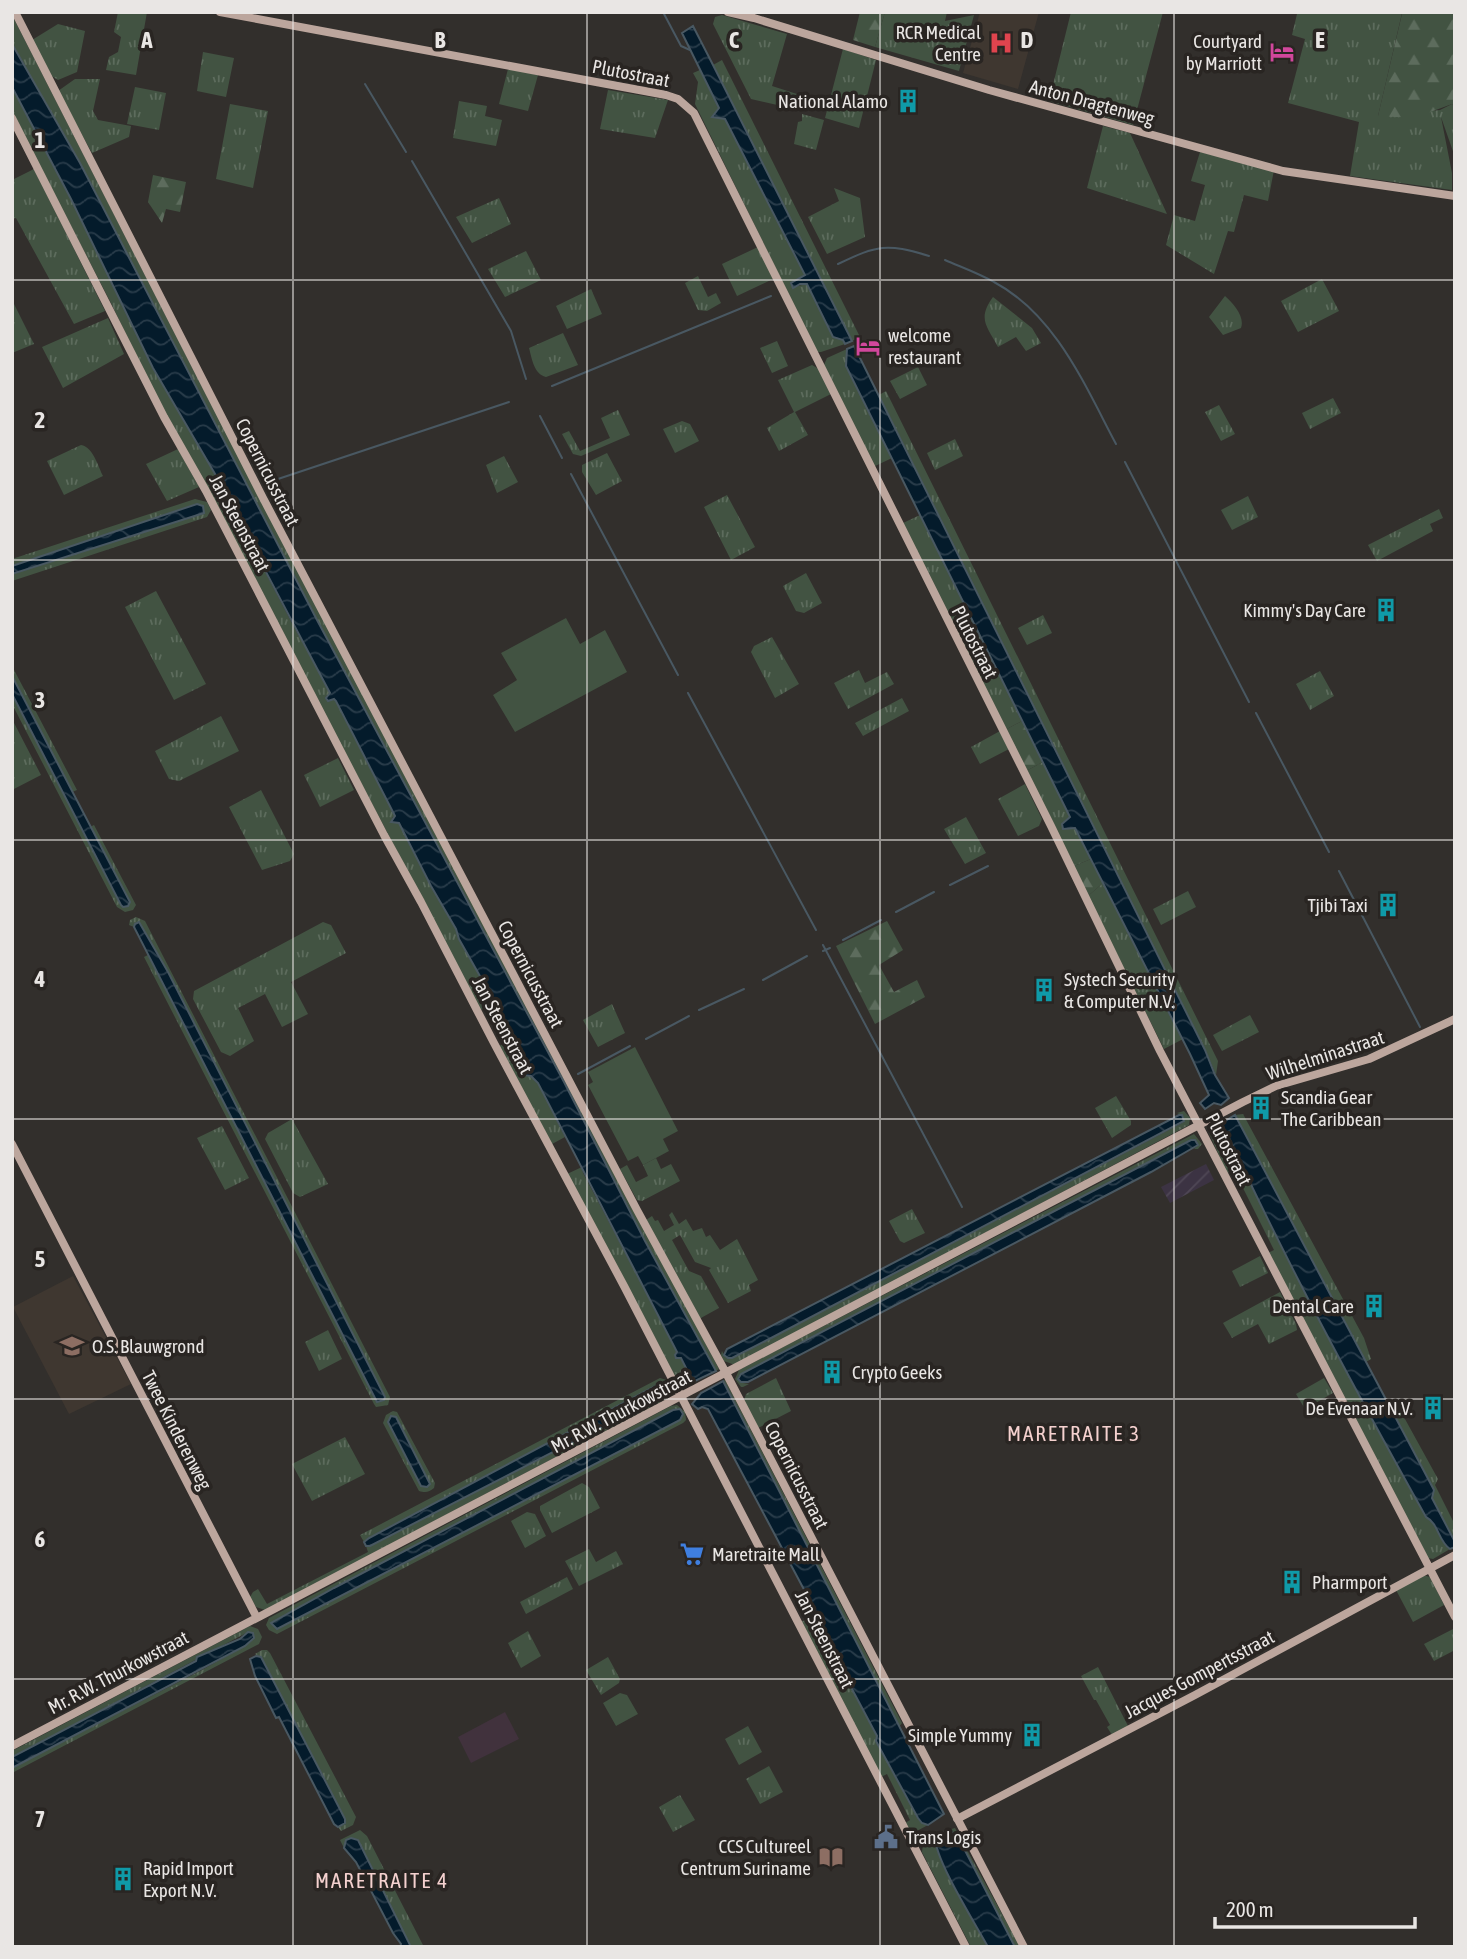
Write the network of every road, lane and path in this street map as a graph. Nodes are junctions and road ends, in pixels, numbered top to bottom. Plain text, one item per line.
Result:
1 (220, 12) edge
2 (728, 12) edge
3 (15, 13) edge
4 (12, 118) edge
5 (1455, 196) edge
6 (1455, 1019) edge
7 (1243, 1102) joint
8 (1203, 1124) junction
9 (12, 1144) edge
10 (724, 1374) junction
11 (682, 1397) junction
12 (1455, 1555) edge
13 (1433, 1566) junction
14 (1455, 1617) edge
15 (257, 1618) junction
16 (12, 1746) edge
17 (957, 1819) junction
18 (966, 1947) edge
19 (1024, 1947) edge

1 - 8 street, Plutostraat
2 - 5 street, Anton Dragtenweg
3 - 10 street, Copernicusstraat
4 - 11 street, Jan Steenstraat
6 - 7 street, Wilhelminastraat
7 - 8 street, Mr. R.W. Thurkowstraat
8 - 10 street, Mr. R.W. Thurkowstraat
8 - 13 street, Plutostraat
9 - 15 street, Twee Kinderenweg
10 - 11 street, Mr. R.W. Thurkowstraat
10 - 17 street, Copernicusstraat
11 - 15 street, Mr. R.W. Thurkowstraat
11 - 18 street, Jan Steenstraat
12 - 13 street, Jacques Gompertsstraat
13 - 14 street, Plutostraat
13 - 17 street, Jacques Gompertsstraat
15 - 16 street, Mr. R.W. Thurkowstraat
17 - 19 street, Copernicusstraat

